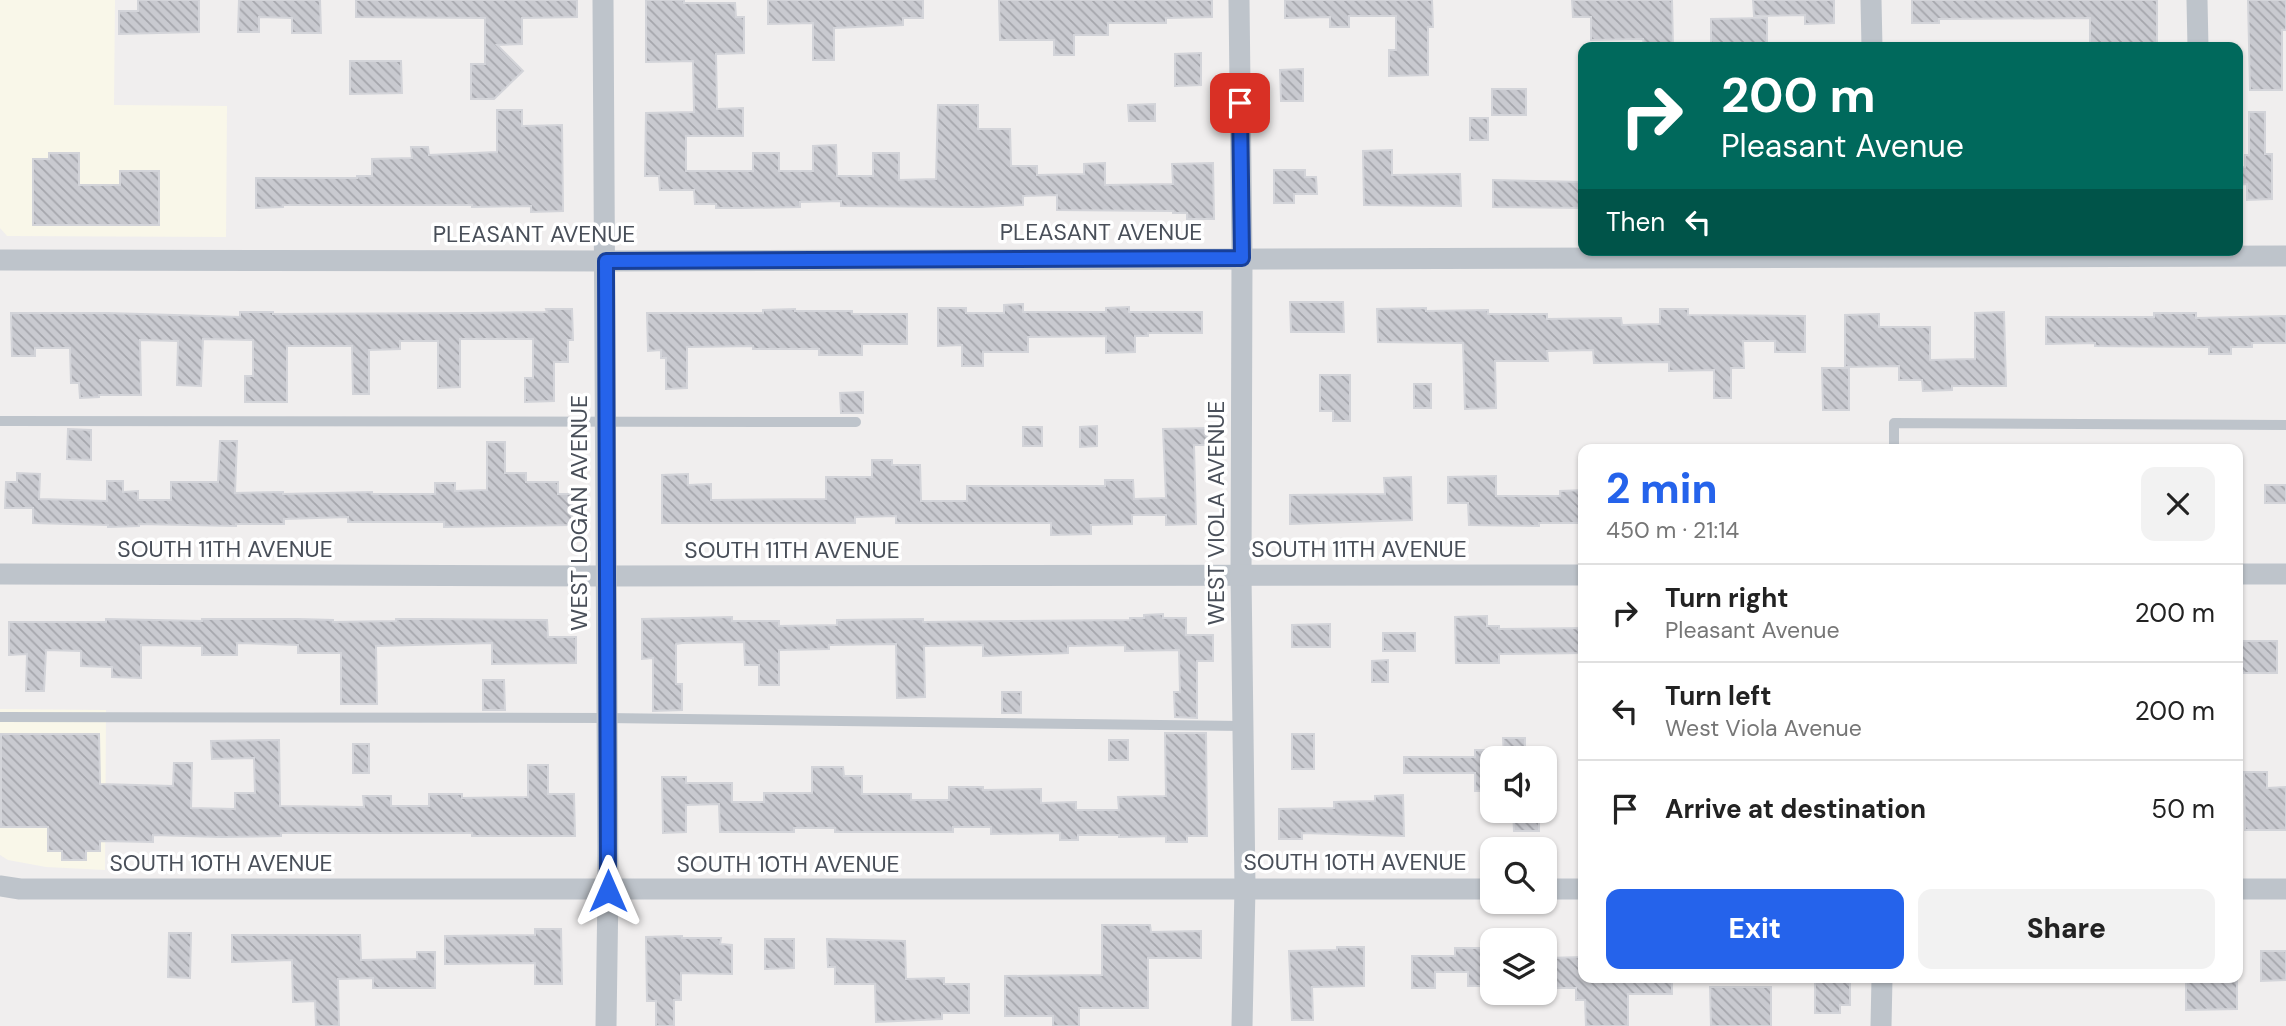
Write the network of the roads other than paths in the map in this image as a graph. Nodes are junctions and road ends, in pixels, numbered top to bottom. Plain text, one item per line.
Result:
1 (603, 0) edge
2 (1239, 0) edge
3 (1871, 0) edge
4 (2197, 0) edge
5 (1872, 42) edge
6 (2198, 42) edge
7 (2243, 254) edge
8 (1626, 256) edge
9 (2286, 256) edge
10 (1242, 258) junction
11 (0, 260) edge
12 (606, 261) junction
13 (0, 421) edge
14 (856, 422) dead end
15 (606, 423) junction
16 (2286, 425) edge
17 (1894, 444) edge
18 (0, 574) edge
19 (2243, 574) edge
20 (2286, 574) edge
21 (1241, 575) junction
22 (1578, 575) edge
23 (605, 576) junction
24 (0, 717) edge
25 (606, 718) junction
26 (1243, 726) junction
27 (0, 886) edge
28 (1245, 888) junction
29 (1480, 889) edge
30 (1557, 889) edge
31 (2243, 889) edge
32 (2286, 889) edge
33 (1578, 890) edge
34 (608, 891) junction
35 (1882, 983) edge
36 (606, 1026) edge
37 (1242, 1026) edge
38 (1881, 1026) edge

1 - 12 street, WEST LOGAN AVENUE
2 - 10 street, WEST VIOLA AVENUE
3 - 5 street
4 - 6 street
7 - 9 street, PLEASANT AVENUE
8 - 10 street, PLEASANT AVENUE
10 - 12 street, PLEASANT AVENUE
10 - 21 street, WEST VIOLA AVENUE
11 - 12 street, PLEASANT AVENUE
12 - 15 street, WEST LOGAN AVENUE
13 - 15 lane
14 - 15 lane
15 - 23 street, WEST LOGAN AVENUE
16 - 17 lane
18 - 23 street, SOUTH 11TH AVENUE
19 - 20 street
21 - 22 street, SOUTH 11TH AVENUE
21 - 23 street, SOUTH 11TH AVENUE
21 - 26 street, WEST VIOLA AVENUE
23 - 25 street, WEST LOGAN AVENUE
24 - 25 lane
25 - 26 lane
25 - 34 street, WEST LOGAN AVENUE
26 - 28 street, WEST VIOLA AVENUE
27 - 34 street, SOUTH 10TH AVENUE
28 - 29 street, SOUTH 10TH AVENUE
28 - 34 street, SOUTH 10TH AVENUE
28 - 37 street, WEST VIOLA AVENUE
30 - 33 street
31 - 32 street
34 - 36 street, WEST LOGAN AVENUE
35 - 38 street

